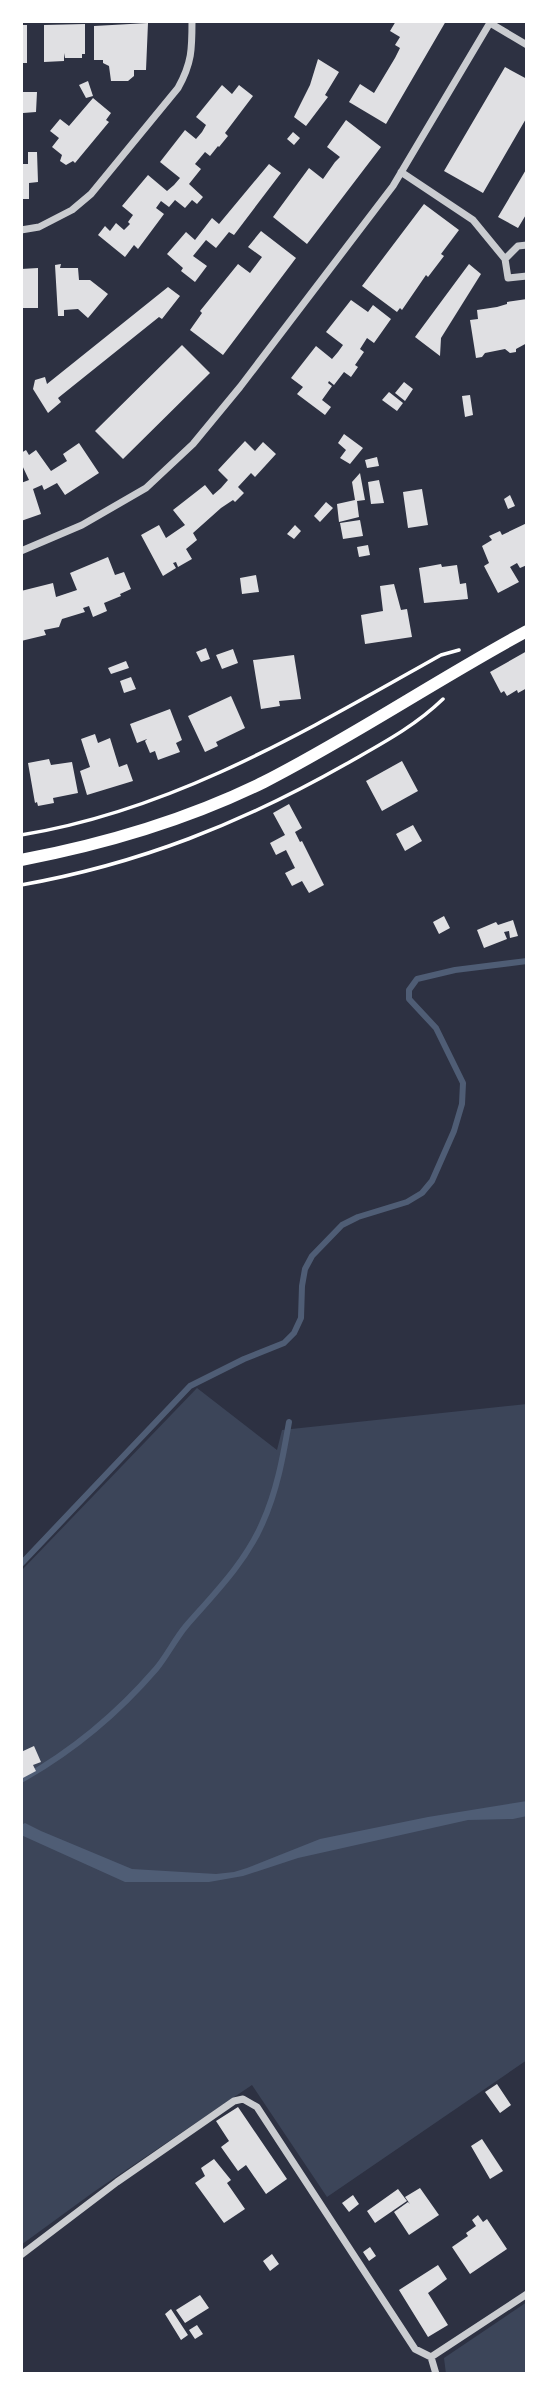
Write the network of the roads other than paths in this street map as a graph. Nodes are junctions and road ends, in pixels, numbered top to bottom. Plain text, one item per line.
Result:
1 (192, 21) edge
2 (490, 22) edge
3 (527, 45) edge
4 (401, 172) junction
5 (21, 230) edge
6 (527, 245) edge
7 (505, 259) junction
8 (527, 276) edge
9 (21, 551) edge
10 (527, 631) edge
11 (21, 860) edge
12 (21, 2255) edge
13 (527, 2294) edge
14 (431, 2357) junction
15 (436, 2374) edge

1 - 5 street
2 - 3 street
2 - 4 street
4 - 7 street
4 - 9 street
6 - 7 street
7 - 8 street
10 - 11 main road
12 - 14 street
13 - 14 street
14 - 15 street

